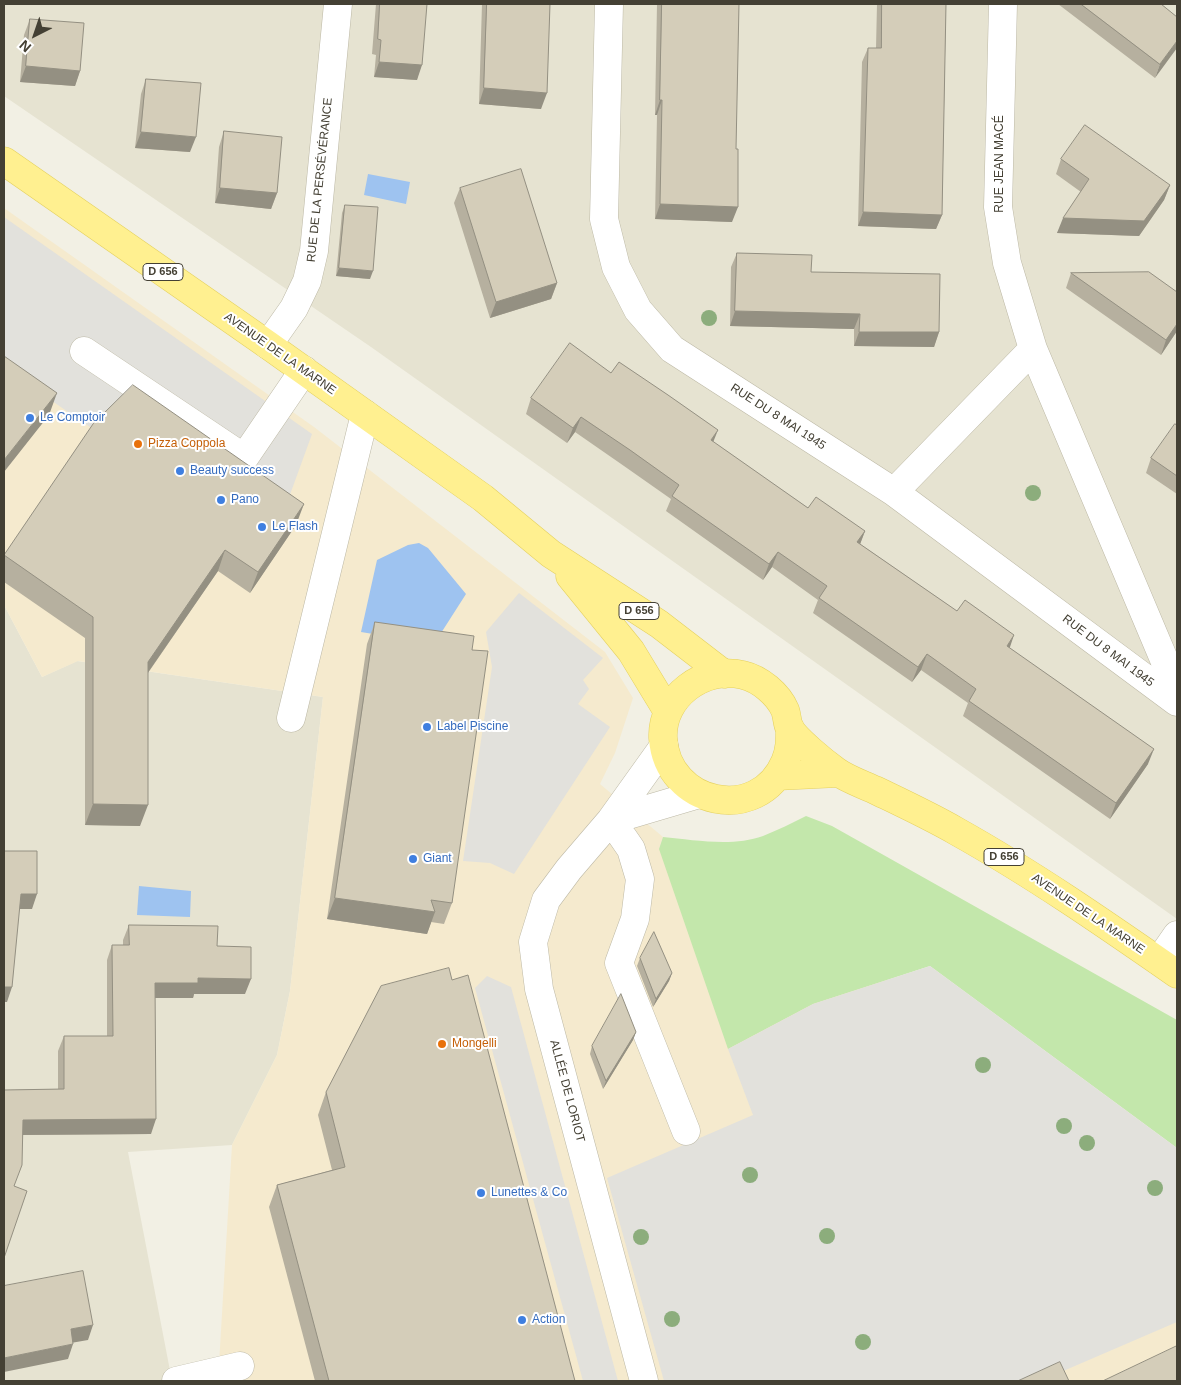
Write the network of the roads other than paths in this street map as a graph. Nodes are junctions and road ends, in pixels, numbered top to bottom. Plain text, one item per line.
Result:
1 (338, 4) edge
2 (609, 4) edge
3 (1003, 4) edge
4 (4, 161) edge
5 (268, 345) junction
6 (1033, 349) junction
7 (84, 351) dead end
8 (304, 370) junction
9 (365, 414) junction
10 (1064, 422) joint
11 (894, 492) junction
12 (551, 554) junction
13 (724, 674) junction
14 (1177, 690) edge
15 (1177, 702) edge
16 (668, 712) junction
17 (290, 718) dead end
18 (790, 728) junction
19 (664, 746) junction
20 (838, 772) junction
21 (777, 776) junction
22 (699, 794) junction
23 (611, 820) junction
24 (1177, 935) edge
25 (1168, 968) edge
26 (686, 1131) dead end
27 (240, 1366) dead end
28 (176, 1381) edge
29 (644, 1381) edge

1 - 5 street, RUE DE LA PERSÉVÉRANCE
2 - 11 street, RUE DU 8 MAI 1945
3 - 6 street, RUE JEAN MACÉ
4 - 5 main road, AVENUE DE LA MARNE / D 656
5 - 8 main road, AVENUE DE LA MARNE / D 656
6 - 10 street, RUE JEAN MACÉ
6 - 11 street
7 - 8 street
8 - 9 main road, AVENUE DE LA MARNE / D 656
9 - 12 main road, AVENUE DE LA MARNE / D 656
9 - 17 street
10 - 14 street, RUE DU 8 MAI 1945
11 - 15 street, RUE DU 8 MAI 1945
12 - 13 main road, AVENUE DE LA MARNE / D 656
12 - 16 main road, AVENUE DE LA MARNE / D 656
13 - 16 main road
13 - 18 main road
16 - 19 main road
18 - 20 main road, AVENUE DE LA MARNE / D 656
18 - 21 main road
19 - 22 main road
19 - 23 street, ALLÉE DE LORIOT
20 - 21 main road, AVENUE DE LA MARNE / D 656
20 - 25 main road, AVENUE DE LA MARNE / D 656
21 - 22 main road
22 - 23 street
23 - 26 street
23 - 29 street, ALLÉE DE LORIOT
24 - 25 street
27 - 28 street

